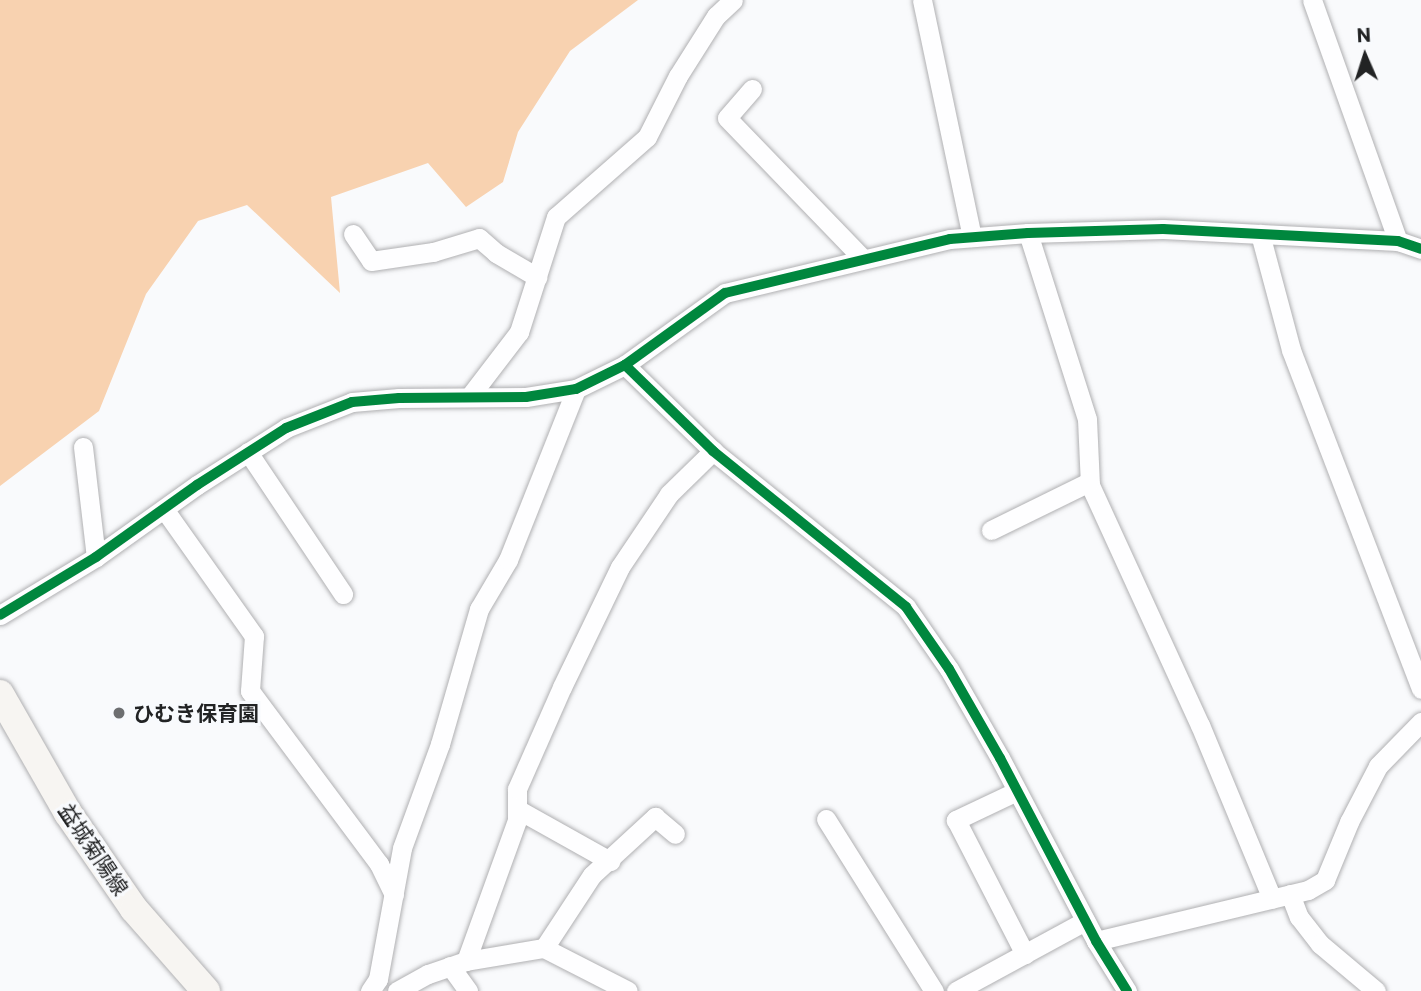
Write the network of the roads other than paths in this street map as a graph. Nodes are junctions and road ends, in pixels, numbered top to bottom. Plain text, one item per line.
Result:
1 (733, 0) edge
2 (922, 0) edge
3 (1312, 0) edge
4 (752, 89) dead end
5 (1028, 233) junction
6 (353, 234) dead end
7 (1260, 234) junction
8 (972, 237) junction
9 (1413, 244) edge
10 (863, 259) junction
11 (537, 277) junction
12 (625, 365) junction
13 (576, 389) junction
14 (470, 396) junction
15 (83, 447) dead end
16 (713, 451) junction
17 (248, 452) junction
18 (1089, 481) junction
19 (164, 509) junction
20 (990, 530) dead end
21 (96, 557) junction
22 (343, 594) dead end
23 (0, 615) edge
24 (1421, 689) edge
25 (0, 694) edge
26 (1421, 722) edge
27 (1017, 791) junction
28 (517, 809) junction
29 (826, 819) dead end
30 (675, 834) dead end
31 (610, 861) junction
32 (394, 895) junction
33 (1281, 896) junction
34 (1085, 921) junction
35 (1096, 941) junction
36 (544, 948) junction
37 (1025, 954) junction
38 (458, 964) junction
39 (203, 990) edge
40 (370, 991) edge
41 (397, 991) edge
42 (468, 991) edge
43 (628, 991) edge
44 (934, 991) edge
45 (957, 991) edge
46 (1128, 991) edge
47 (1376, 991) edge

1 - 11 street
2 - 8 street
3 - 9 street
4 - 10 street
5 - 7 street
5 - 8 street
5 - 18 street
6 - 11 street
7 - 9 street
7 - 24 street
8 - 10 street
10 - 12 street
11 - 14 street
12 - 13 street
12 - 16 street
13 - 14 street
13 - 32 street
14 - 17 street
15 - 21 street
16 - 27 street
16 - 28 street
17 - 19 street
17 - 22 street
18 - 20 street
18 - 33 street
19 - 21 street
19 - 32 street
21 - 23 street
25 - 39 main road, 益城菊陽線
26 - 33 street
27 - 34 street
27 - 37 street
28 - 31 street
28 - 38 street
29 - 44 street
30 - 31 street
31 - 36 street
32 - 40 street
33 - 35 street
33 - 47 street
34 - 35 street
34 - 37 street
35 - 46 street
36 - 38 street
36 - 43 street
37 - 45 street
38 - 41 street
38 - 42 street

